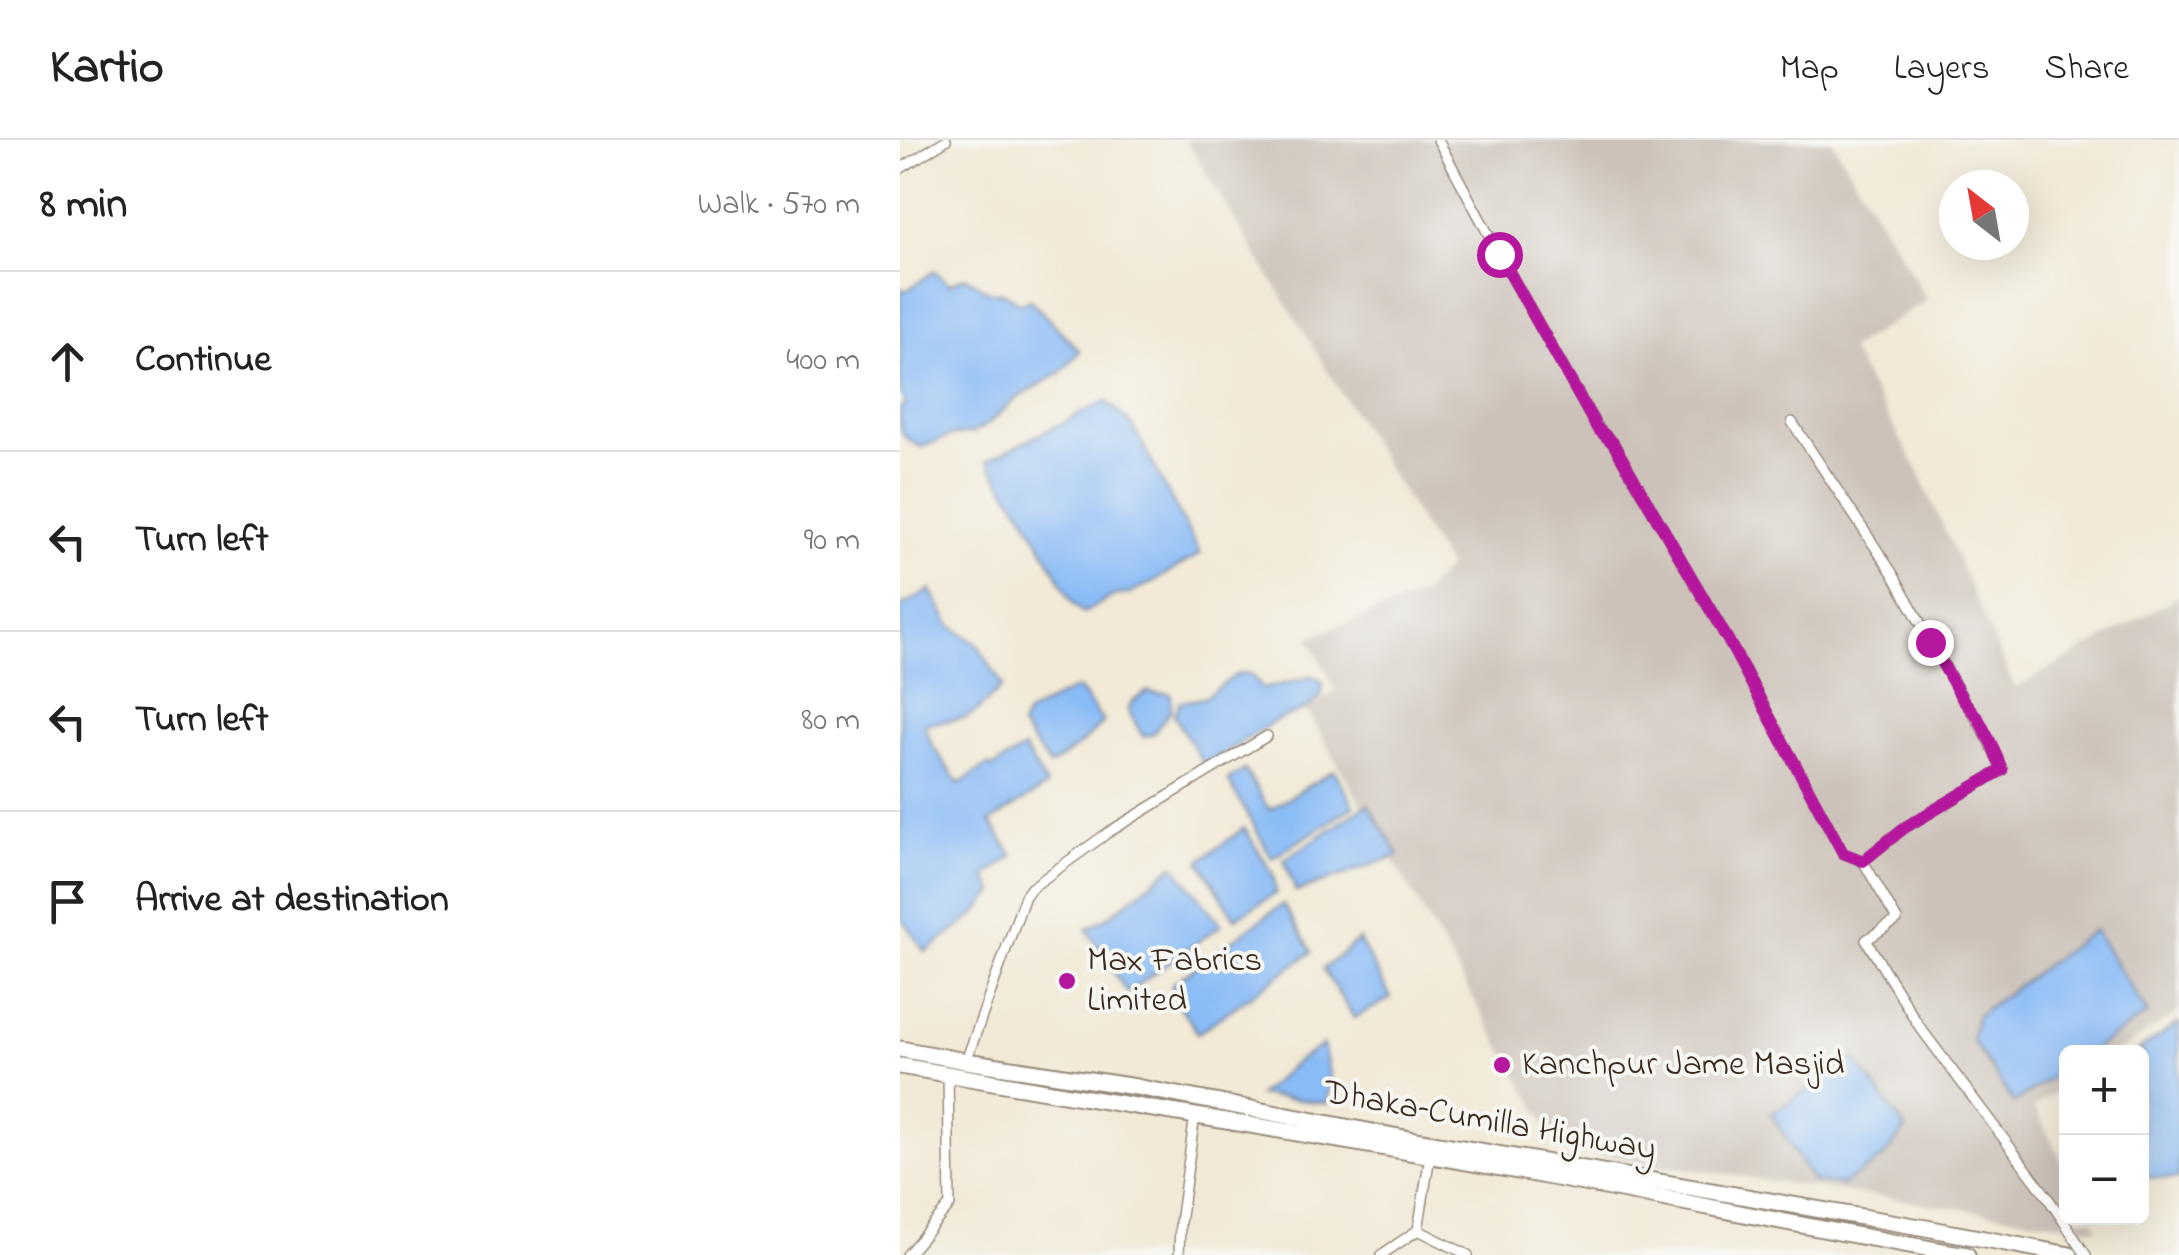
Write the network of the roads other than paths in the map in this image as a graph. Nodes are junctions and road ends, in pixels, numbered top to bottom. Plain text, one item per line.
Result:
1 (946, 140) edge
2 (1438, 140) edge
3 (900, 169) edge
4 (1792, 422) dead end
5 (1267, 736) dead end
6 (1863, 861) junction
7 (900, 1048) edge
8 (966, 1062) junction
9 (900, 1066) edge
10 (948, 1074) junction
11 (1196, 1115) junction
12 (1359, 1136) junction
13 (1430, 1156) junction
14 (1418, 1230) junction
15 (907, 1255) edge
16 (1179, 1255) edge
17 (1381, 1255) edge
18 (1468, 1255) edge
19 (1967, 1255) edge
20 (2070, 1255) edge
21 (2086, 1255) edge

1 - 3 street
2 - 6 street
4 - 6 street
5 - 8 street
6 - 21 street
7 - 8 highway, Dhaka–Cumilla Highway
8 - 12 highway, Dhaka–Cumilla Highway
9 - 10 highway, Dhaka–Cumilla Highway
10 - 11 highway, Dhaka–Cumilla Highway
10 - 15 street
11 - 12 highway, Dhaka–Cumilla Highway
11 - 16 street
12 - 13 highway, Dhaka–Cumilla Highway
12 - 20 highway, Dhaka–Cumilla Highway
13 - 14 street
13 - 19 highway, Dhaka–Cumilla Highway
14 - 17 street
14 - 18 street

